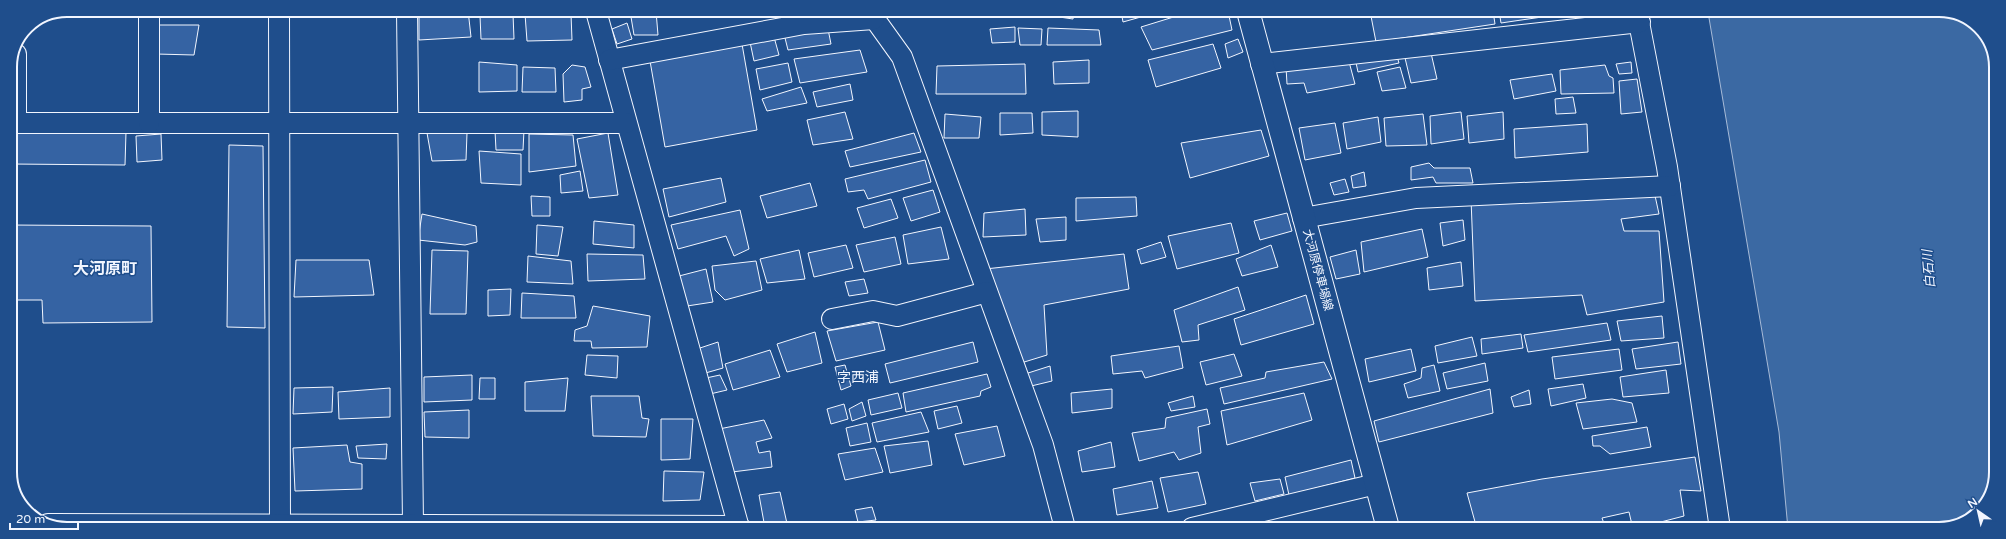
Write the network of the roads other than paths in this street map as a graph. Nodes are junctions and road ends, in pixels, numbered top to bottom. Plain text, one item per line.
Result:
1 (149, 17) edge
2 (279, 17) edge
3 (406, 17) edge
4 (598, 17) edge
5 (857, 17) edge
6 (873, 17) edge
7 (1249, 17) edge
8 (1639, 17) edge
9 (609, 60) junction
10 (1261, 64) junction
11 (17, 122) edge
12 (149, 123) junction
13 (279, 123) junction
14 (408, 123) junction
15 (626, 124) junction
16 (1670, 186) junction
17 (1304, 218) junction
18 (988, 292) junction
19 (832, 319) dead end
20 (1376, 484) junction
21 (280, 522) edge
22 (413, 522) edge
23 (738, 522) edge
24 (1063, 522) edge
25 (1217, 522) edge
26 (1386, 522) edge
27 (1719, 522) edge

1 - 12 street
2 - 13 street
3 - 14 street
4 - 9 street
5 - 9 street
6 - 18 street
7 - 10 main road, 大河原停車場線
8 - 10 street
8 - 16 street
9 - 15 street
10 - 17 main road, 大河原停車場線
11 - 12 street
12 - 13 street
13 - 14 street
13 - 21 street
14 - 15 street
14 - 22 street
15 - 23 street
16 - 17 street
16 - 27 street
17 - 20 main road, 大河原停車場線
18 - 19 street
18 - 24 street
20 - 25 street
20 - 26 main road, 大河原停車場線

